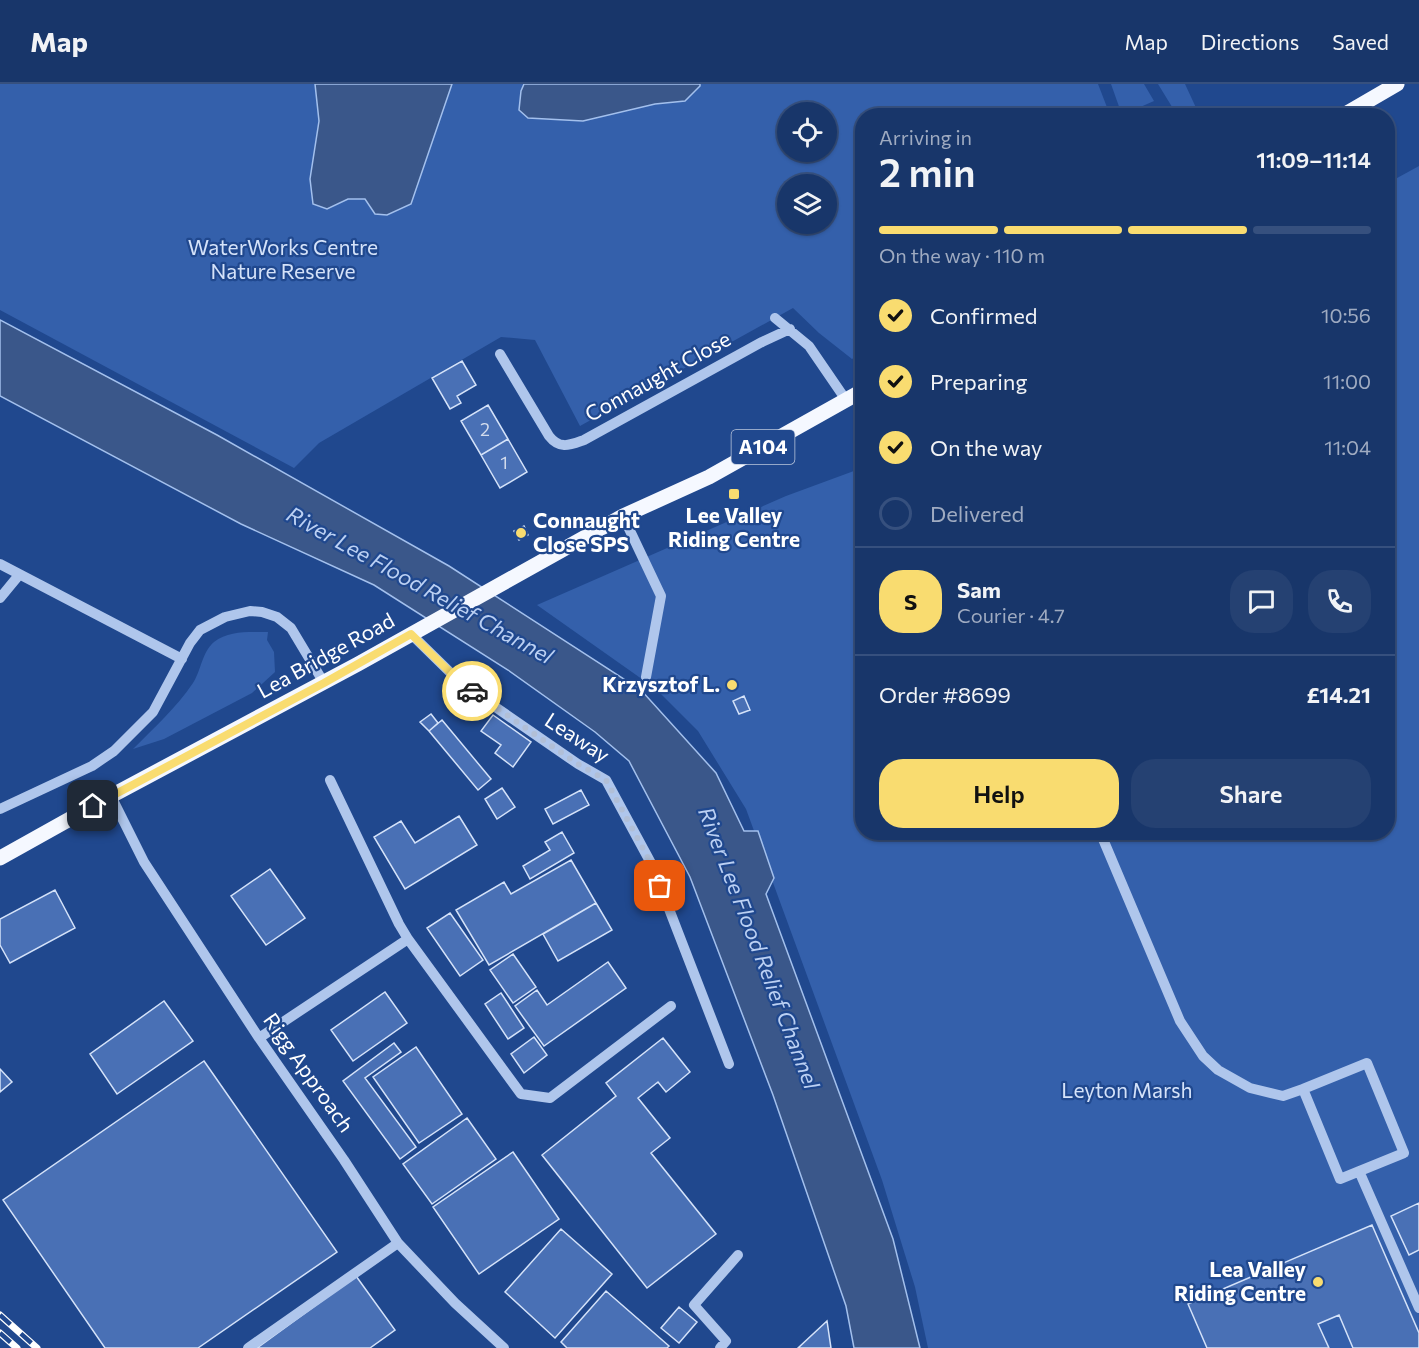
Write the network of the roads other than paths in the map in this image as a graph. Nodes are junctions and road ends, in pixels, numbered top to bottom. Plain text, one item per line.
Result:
1 (1397, 84) edge
2 (1356, 108) edge
3 (776, 318) dead end
4 (790, 329) junction
5 (500, 354) dead end
6 (855, 395) edge
7 (855, 398) edge
8 (623, 516) junction
9 (0, 564) edge
10 (20, 575) junction
11 (0, 598) edge
12 (411, 634) junction
13 (182, 658) junction
14 (646, 677) dead end
15 (324, 683) junction
16 (330, 780) dead end
17 (111, 796) junction
18 (0, 809) edge
19 (1103, 840) edge
20 (0, 858) edge
21 (408, 939) junction
22 (671, 1006) dead end
23 (259, 1038) junction
24 (729, 1064) dead end
25 (1303, 1089) junction
26 (1359, 1172) junction
27 (398, 1243) junction
28 (738, 1255) dead end
29 (1419, 1308) edge
30 (248, 1348) edge
31 (504, 1348) edge
32 (720, 1348) edge

1 - 2 main road
3 - 4 street
4 - 5 street, Connaught Close
4 - 6 street
7 - 8 main road, Lea Bridge Road / A104
8 - 12 main road, Lea Bridge Road / A104
8 - 14 street
9 - 10 street
10 - 11 street
10 - 13 street
12 - 15 main road, Lea Bridge Road / A104
12 - 24 street, Leaway
13 - 15 street
13 - 18 street
15 - 17 main road, Lea Bridge Road / A104
16 - 21 street
17 - 20 main road, Lea Bridge Road / A104
17 - 23 street, Rigg Approach
19 - 25 street
21 - 22 street
21 - 23 street
23 - 27 street, Rigg Approach
25 - 26 street
25 - 26 street
26 - 29 street
27 - 30 street
27 - 31 street, Rigg Approach
28 - 32 street

